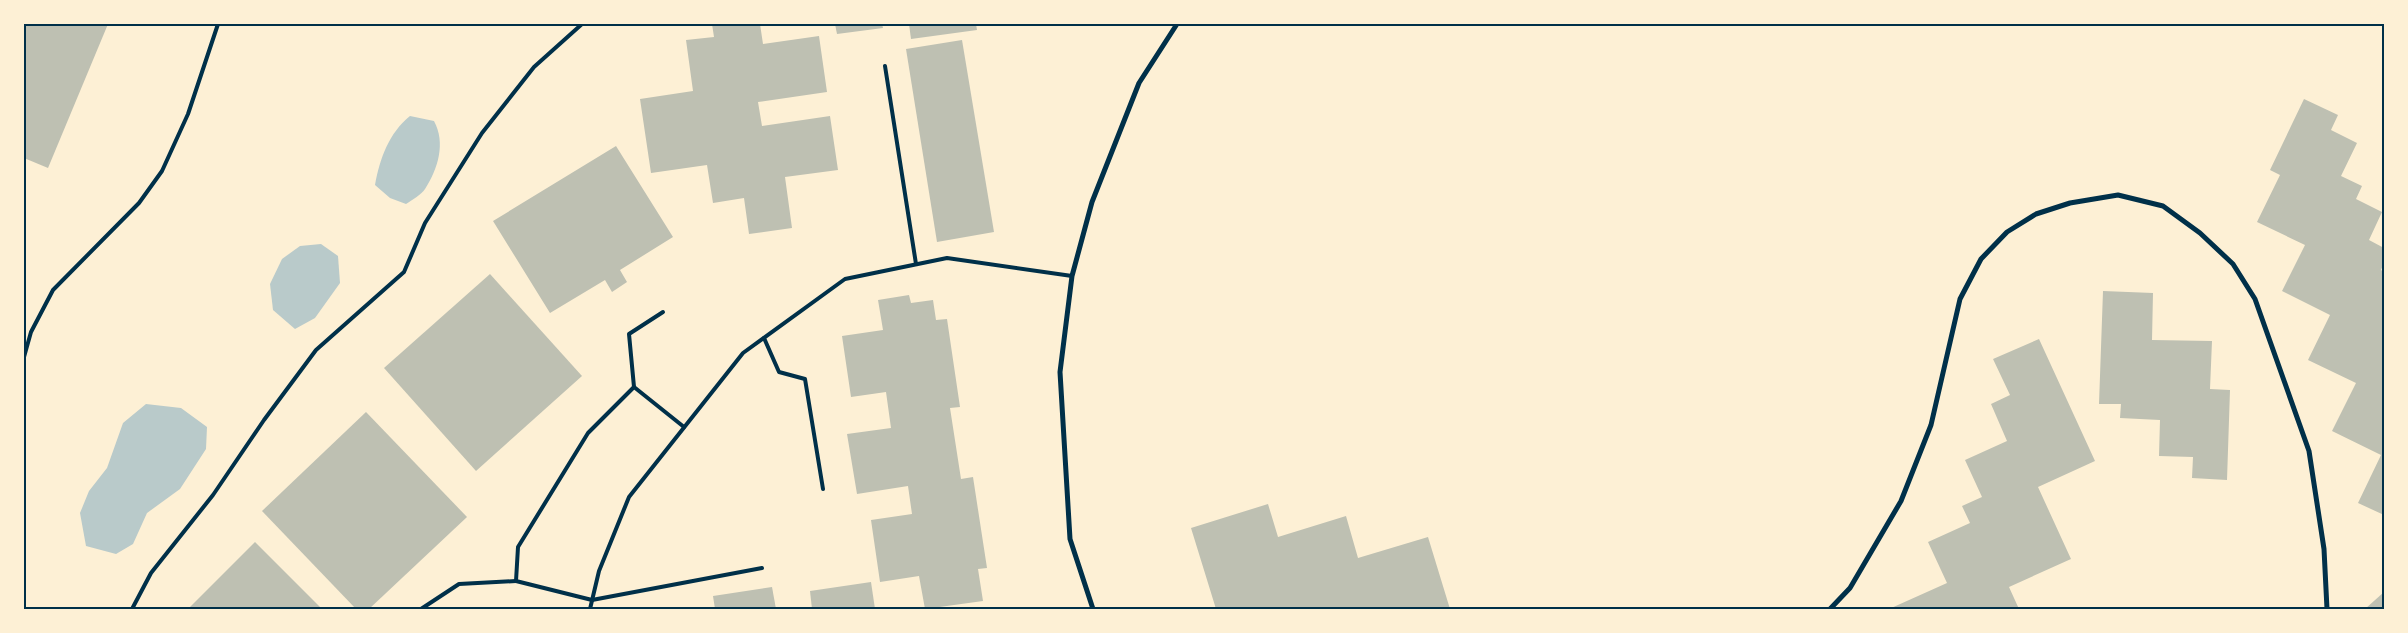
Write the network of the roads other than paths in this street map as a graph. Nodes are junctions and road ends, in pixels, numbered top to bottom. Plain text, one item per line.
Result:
1 (218, 24) edge
2 (582, 24) edge
3 (1177, 24) edge
4 (885, 66) dead end
5 (916, 264) junction
6 (1072, 276) junction
7 (662, 312) dead end
8 (764, 338) junction
9 (24, 357) edge
10 (634, 387) junction
11 (684, 427) junction
12 (823, 488) dead end
13 (762, 568) dead end
14 (516, 581) junction
15 (592, 600) junction
16 (132, 609) edge
17 (421, 609) edge
18 (590, 609) edge
19 (1092, 609) edge
20 (1830, 609) edge
21 (2328, 609) edge

1 - 9 lane
2 - 16 lane
3 - 6 street
4 - 5 lane
5 - 6 lane
5 - 8 lane
6 - 19 street
7 - 10 lane
8 - 11 lane
8 - 12 lane
10 - 11 lane
10 - 14 lane
11 - 15 lane
13 - 15 lane
14 - 15 lane
14 - 17 lane
15 - 18 lane
20 - 21 street

